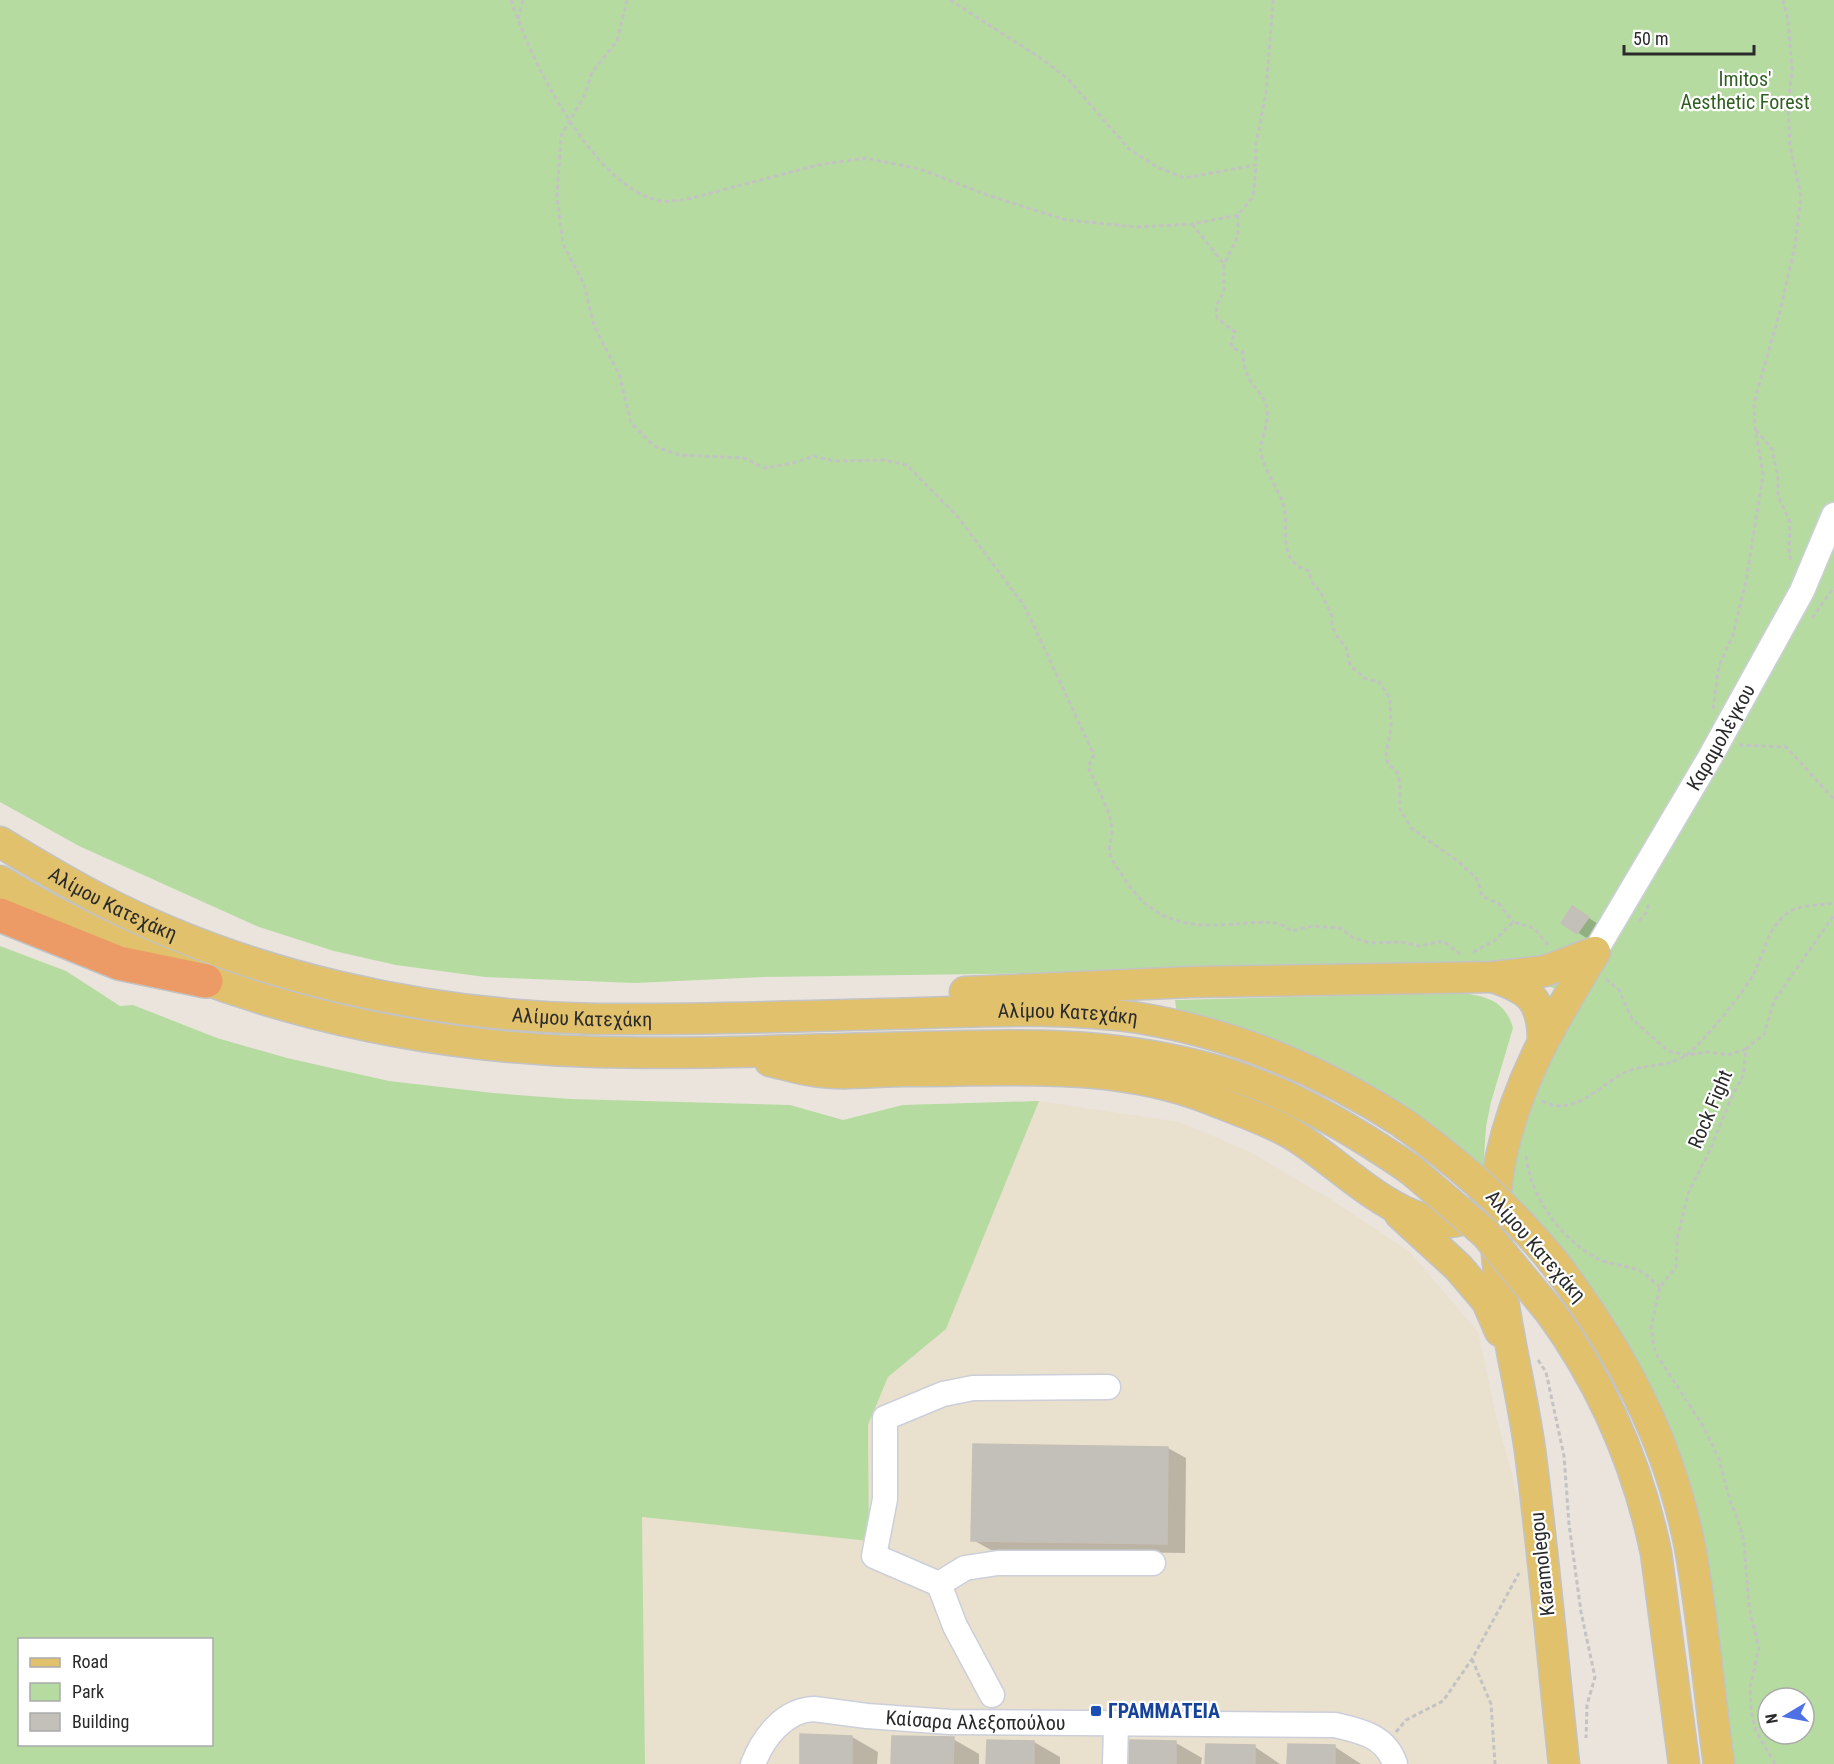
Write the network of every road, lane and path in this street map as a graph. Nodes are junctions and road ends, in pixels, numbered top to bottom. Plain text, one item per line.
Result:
1 (511, 0) edge
2 (523, 0) edge
3 (627, 0) edge
4 (950, 0) edge
5 (1273, 0) edge
6 (1783, 0) edge
7 (518, 20) junction
8 (570, 119) junction
9 (1256, 165) junction
10 (1238, 215) junction
11 (1192, 224) junction
12 (1224, 264) junction
13 (1755, 429) junction
14 (1834, 515) edge
15 (1802, 591) junction
16 (1732, 735) junction
17 (1834, 799) edge
18 (0, 842) edge
19 (0, 880) edge
20 (1834, 903) edge
21 (0, 915) edge
22 (1834, 915) edge
23 (1513, 921) junction
24 (1554, 950) dead end
25 (1597, 962) junction
26 (1493, 977) junction
27 (206, 981) junction
28 (826, 1016) junction
29 (1543, 1038) junction
30 (1746, 1048) junction
31 (726, 1051) junction
32 (1686, 1055) junction
33 (1534, 1097) dead end
34 (1523, 1168) dead end
35 (1496, 1194) junction
36 (1385, 1200) junction
37 (1660, 1287) junction
38 (1525, 1360) junction
39 (1108, 1387) dead end
40 (1153, 1563) dead end
41 (1524, 1565) dead end
42 (939, 1584) junction
43 (1472, 1659) junction
44 (992, 1695) dead end
45 (1116, 1724) junction
46 (1390, 1754) edge
47 (1575, 1755) edge
48 (753, 1764) edge
49 (1115, 1764) edge
50 (1495, 1764) edge
51 (1684, 1764) edge
52 (1719, 1764) edge
53 (1775, 1764) edge

1 - 7 path
2 - 7 path
3 - 8 path
4 - 9 path
5 - 9 path
6 - 13 path
7 - 8 path
8 - 11 path
8 - 23 path
9 - 10 path
10 - 11 path
10 - 12 path
11 - 12 path
12 - 23 path
13 - 15 path
13 - 16 path
14 - 15 street, Καραμολέγκου
15 - 16 street, Καραμολέγκου
16 - 17 path
16 - 25 street, Καραμολέγκου
18 - 28 main road, Αλίμου Κατεχάκη
19 - 27 main road, Αλίμου Κατεχάκη
20 - 32 path
21 - 27 highway
22 - 30 path, Rock Fight
23 - 24 path
25 - 26 main road
25 - 29 main road
25 - 32 path
26 - 28 main road
26 - 29 main road
27 - 31 main road, Αλίμου Κατεχάκη
28 - 52 main road, Αλίμου Κατεχάκη, bridge
29 - 35 main road
30 - 32 path
30 - 37 path, Rock Fight
31 - 36 main road
31 - 51 main road, Αλίμου Κατεχάκη, bridge
32 - 33 path
34 - 37 path
35 - 36 main road
35 - 38 main road
36 - 38 main road
37 - 53 path
38 - 47 main road, Karamolegou
38 - 47 path
39 - 42 street
40 - 42 street
41 - 43 path
42 - 44 street
43 - 46 path
43 - 50 path
45 - 46 street, Καίσαρα Αλεξοπούλου
45 - 48 street, Καίσαρα Αλεξοπούλου
45 - 49 street

